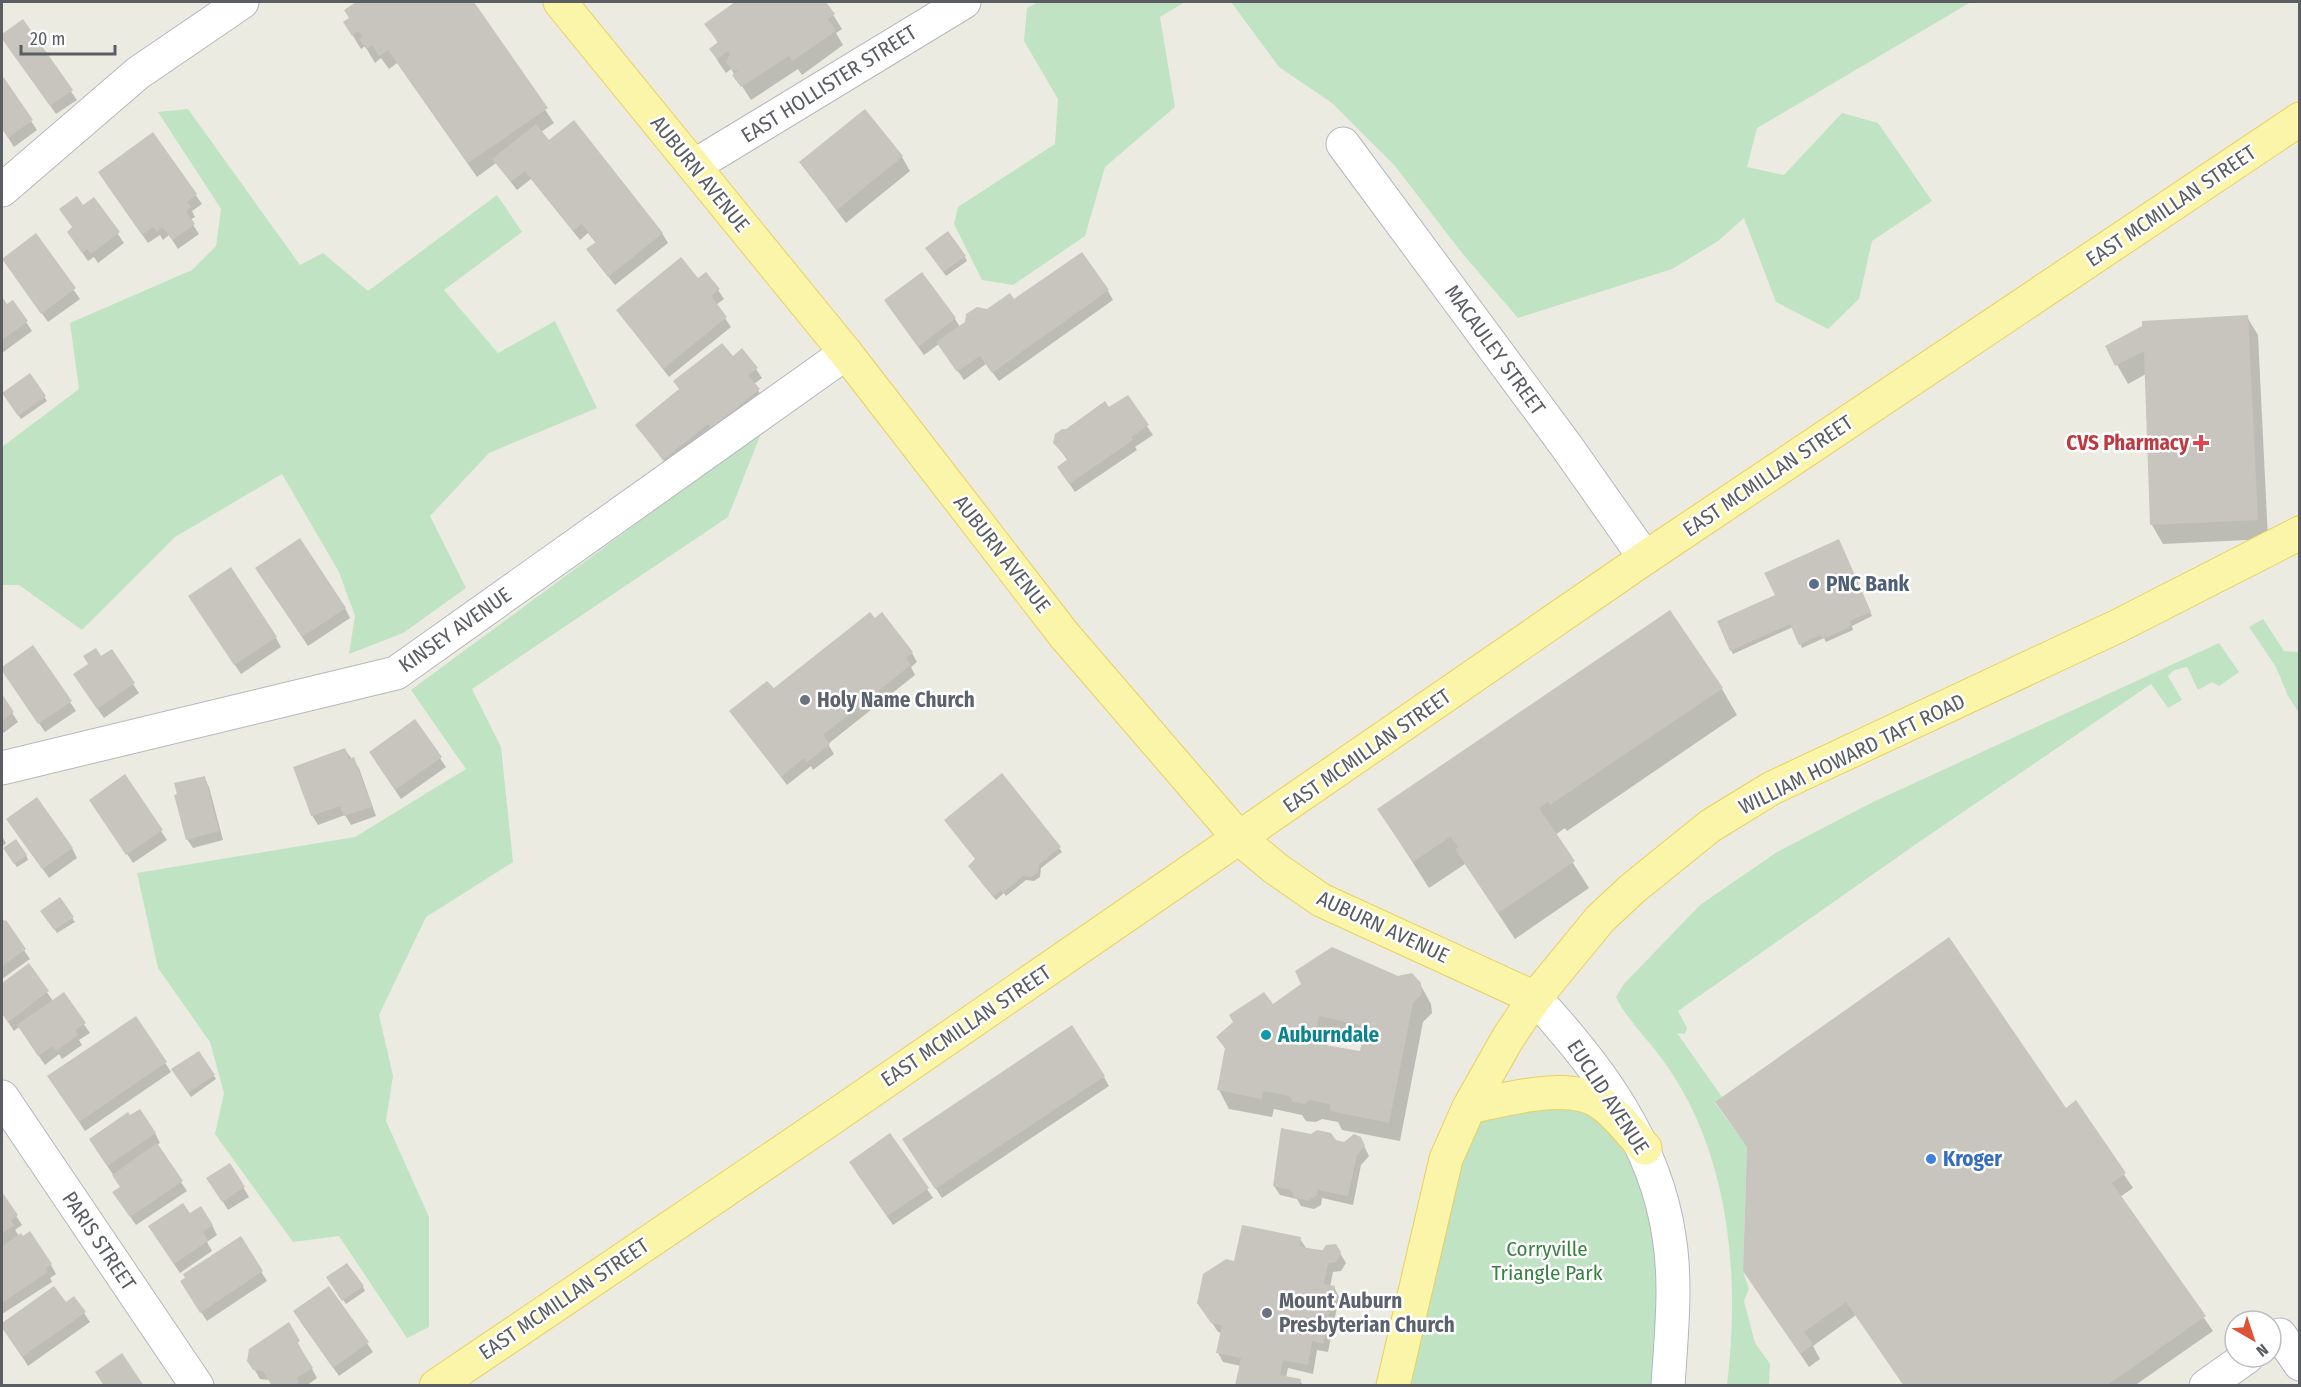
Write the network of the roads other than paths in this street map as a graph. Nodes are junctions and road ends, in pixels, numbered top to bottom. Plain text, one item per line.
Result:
1 (242, 2) edge
2 (560, 2) edge
3 (964, 2) edge
4 (2300, 119) edge
5 (1343, 144) dead end
6 (693, 166) junction
7 (2, 190) edge
8 (846, 353) junction
9 (2300, 534) edge
10 (1645, 558) junction
11 (2, 768) edge
12 (1239, 838) junction
13 (1535, 998) junction
14 (2, 1098) edge
15 (1469, 1107) junction
16 (1645, 1148) junction
17 (2283, 1332) edge
18 (2300, 1364) edge
19 (2230, 1369) edge
20 (197, 1386) edge
21 (436, 1386) edge
22 (1393, 1386) edge
23 (1668, 1386) edge
24 (2205, 1386) edge

1 - 7 street
2 - 6 main road, AUBURN AVENUE
3 - 6 street, EAST HOLLISTER STREET
4 - 10 main road, EAST MCMILLAN STREET
5 - 10 street, MACAULEY STREET
6 - 8 main road, AUBURN AVENUE
8 - 11 street, KINSEY AVENUE
8 - 12 main road, AUBURN AVENUE
9 - 13 main road, WILLIAM HOWARD TAFT ROAD
10 - 12 main road, EAST MCMILLAN STREET
12 - 13 main road, AUBURN AVENUE
12 - 21 main road, EAST MCMILLAN STREET
13 - 15 main road, WILLIAM HOWARD TAFT ROAD
13 - 16 street, EUCLID AVENUE
14 - 20 street, PARIS STREET
15 - 16 main road
15 - 22 main road, WILLIAM HOWARD TAFT ROAD
16 - 23 street, EUCLID AVENUE
17 - 18 street
19 - 24 street

